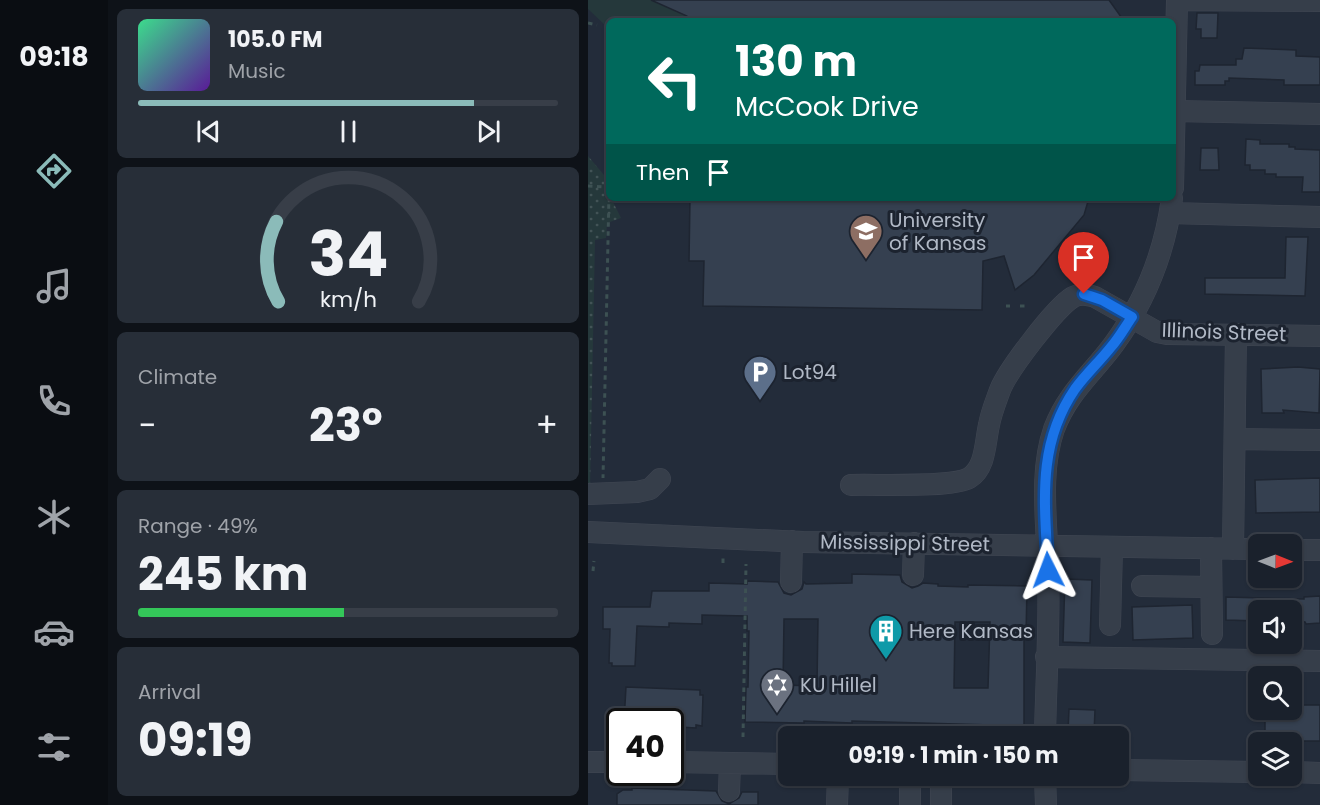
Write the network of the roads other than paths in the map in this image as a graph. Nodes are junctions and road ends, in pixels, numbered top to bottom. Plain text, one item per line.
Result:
1 (1177, 0) edge
2 (1320, 1) edge
3 (1176, 56) edge
4 (1176, 111) edge
5 (1320, 114) edge
6 (1171, 206) edge
7 (1320, 217) edge
8 (1132, 317) junction
9 (1236, 334) junction
10 (1320, 336) edge
11 (1235, 439) junction
12 (1320, 440) edge
13 (660, 479) dead end
14 (851, 485) dead end
15 (596, 490) edge
16 (588, 532) edge
17 (792, 541) junction
18 (914, 543) junction
19 (1047, 545) junction
20 (1112, 547) junction
21 (1211, 548) junction
22 (1233, 549) junction
23 (1248, 549) edge
24 (1302, 550) edge
25 (1320, 550) edge
26 (914, 575) dead end
27 (791, 582) dead end
28 (1142, 586) dead end
29 (1211, 587) junction
30 (1110, 626) dead end
31 (1212, 634) dead end
32 (1046, 657) junction
33 (1320, 661) edge
34 (1045, 726) edge
35 (588, 762) edge
36 (606, 762) edge
37 (684, 762) edge
38 (735, 763) junction
39 (778, 764) edge
40 (1129, 770) edge
41 (1248, 772) edge
42 (1302, 772) edge
43 (1320, 773) edge
44 (837, 786) edge
45 (910, 786) edge
46 (941, 786) edge
47 (1046, 786) edge
48 (734, 791) dead end
49 (837, 805) edge
50 (910, 805) edge
51 (941, 805) edge
52 (1046, 805) edge

1 - 2 street
1 - 3 street
4 - 5 street
6 - 7 street
6 - 8 street
8 - 9 street, Illinois Street
8 - 14 street, Illinois Street
8 - 19 street
9 - 10 street, Illinois Street
9 - 11 street
11 - 12 street
11 - 22 street
13 - 15 street
16 - 17 street, Mississippi Street
17 - 18 street, Mississippi Street
17 - 27 street
18 - 19 street, Mississippi Street
18 - 26 street
19 - 20 street, Mississippi Street
19 - 32 street
20 - 21 street, Mississippi Street
20 - 30 street
21 - 22 street, Mississippi Street
21 - 29 street
22 - 23 street, Mississippi Street
24 - 25 street
28 - 29 street
29 - 31 street
32 - 33 street
32 - 34 street
35 - 36 street
37 - 38 street
38 - 39 street
38 - 48 street
40 - 41 street
42 - 43 street
44 - 49 street
45 - 50 street
46 - 51 street
47 - 52 street

